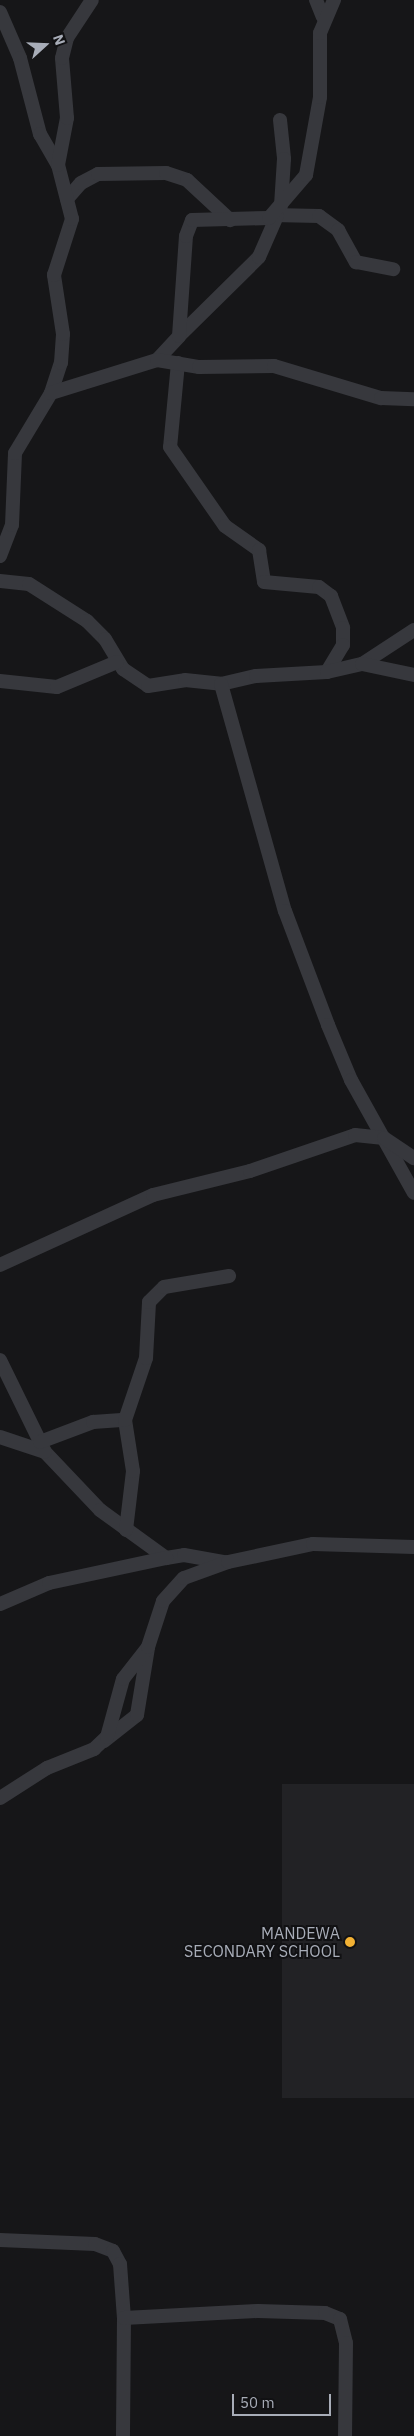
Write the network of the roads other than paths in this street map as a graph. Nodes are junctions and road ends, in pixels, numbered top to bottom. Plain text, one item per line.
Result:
1 (92, 0) edge
2 (316, 0) edge
3 (334, 0) edge
4 (0, 12) edge
5 (324, 17) junction
6 (280, 120) dead end
7 (58, 165) junction
8 (67, 199) junction
9 (277, 213) junction
10 (231, 220) junction
11 (393, 269) dead end
12 (179, 336) junction
13 (157, 360) junction
14 (178, 363) junction
15 (51, 393) junction
16 (414, 399) edge
17 (0, 556) edge
18 (0, 581) edge
19 (414, 630) edge
20 (117, 662) junction
21 (362, 664) junction
22 (327, 672) junction
23 (414, 674) edge
24 (0, 681) edge
25 (221, 684) junction
26 (384, 1138) junction
27 (414, 1158) edge
28 (414, 1193) edge
29 (0, 1265) edge
30 (229, 1276) dead end
31 (0, 1360) edge
32 (125, 1420) junction
33 (0, 1437) edge
34 (42, 1447) junction
35 (126, 1530) junction
36 (414, 1548) edge
37 (166, 1558) junction
38 (228, 1562) junction
39 (0, 1604) edge
40 (148, 1647) junction
41 (101, 1744) junction
42 (0, 1798) edge
43 (0, 2240) edge
44 (124, 2318) junction
45 (122, 2436) edge
46 (346, 2436) edge

1 - 7 street
2 - 5 street
3 - 5 street
4 - 7 street
5 - 9 street
6 - 9 street
7 - 8 street
8 - 10 street
8 - 15 street
9 - 10 street
9 - 11 street
9 - 12 street
10 - 12 street
12 - 13 street
13 - 14 street
13 - 15 street
14 - 16 street
14 - 22 street
15 - 17 street
18 - 20 street
19 - 21 street
20 - 24 street
20 - 25 street
21 - 22 street
21 - 23 street
22 - 25 street
25 - 26 street
26 - 27 street
26 - 28 street
26 - 29 street
30 - 32 street
31 - 34 street
32 - 34 street
32 - 35 street
33 - 34 street
34 - 35 street
35 - 37 street
36 - 38 street
37 - 38 street
37 - 39 street
38 - 40 street
40 - 41 street
40 - 41 street
41 - 42 street
43 - 44 street
44 - 45 street
44 - 46 street

